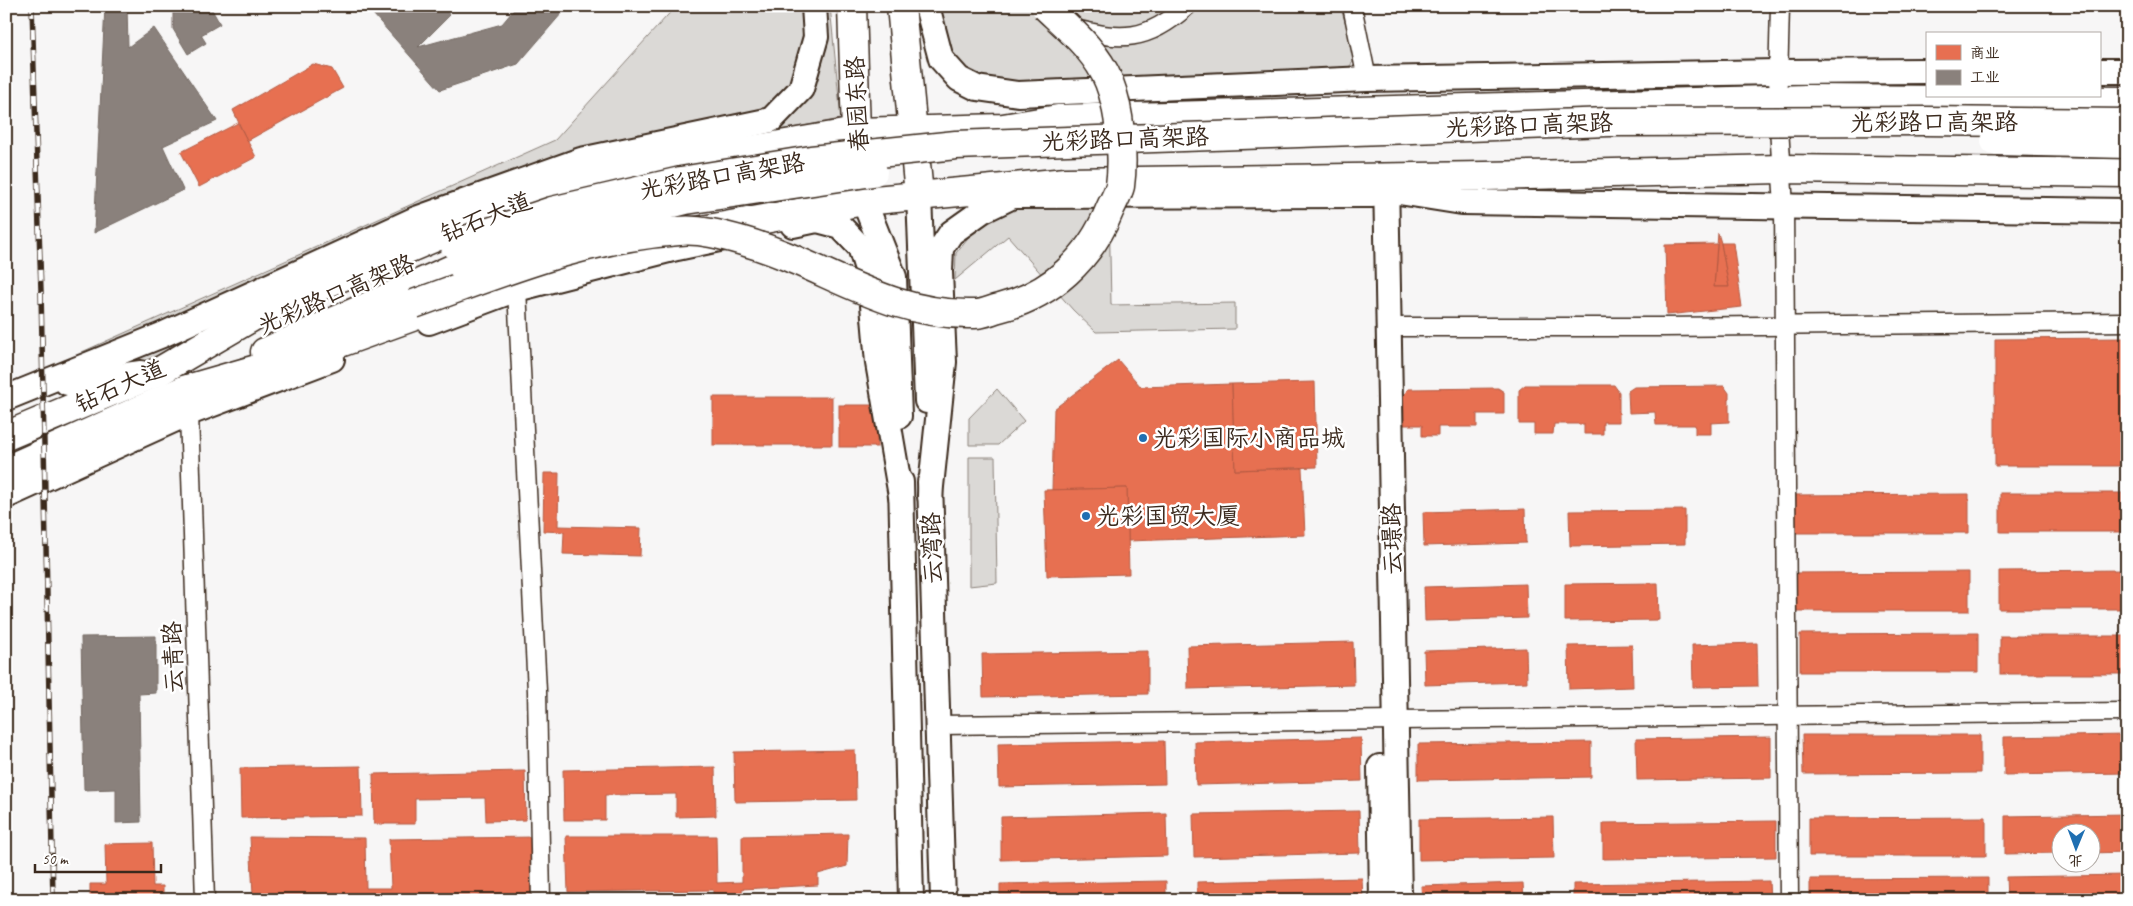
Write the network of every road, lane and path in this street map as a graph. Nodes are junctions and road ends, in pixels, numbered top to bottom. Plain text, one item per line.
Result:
1 (814, 6) edge
2 (852, 6) edge
3 (901, 6) edge
4 (927, 6) edge
5 (1045, 6) edge
6 (1187, 6) edge
7 (1352, 6) edge
8 (1780, 6) edge
9 (1065, 27) dead end
10 (1926, 71) edge
11 (2100, 71) edge
12 (2127, 71) edge
13 (1778, 72) junction
14 (1367, 80) junction
15 (1319, 81) junction
16 (1018, 94) junction
17 (1778, 100) junction
18 (2127, 101) edge
19 (1235, 114) junction
20 (1092, 118) junction
21 (2127, 123) edge
22 (914, 129) junction
23 (856, 132) junction
24 (672, 140) junction
25 (2127, 144) edge
26 (1781, 169) junction
27 (2127, 173) edge
28 (595, 177) junction
29 (1383, 187) junction
30 (919, 196) junction
31 (864, 201) junction
32 (1784, 207) junction
33 (2127, 211) edge
34 (677, 248) junction
35 (458, 254) junction
36 (550, 266) junction
37 (517, 289) junction
38 (2127, 322) edge
39 (1786, 324) junction
40 (1388, 328) junction
41 (270, 350) junction
42 (160, 371) junction
43 (31, 388) junction
44 (6, 398) edge
45 (186, 401) junction
46 (6, 436) edge
47 (6, 470) edge
48 (6, 496) edge
49 (901, 496) junction
50 (930, 496) junction
51 (2127, 712) edge
52 (1788, 714) junction
53 (1388, 720) junction
54 (938, 725) junction
55 (205, 900) edge
56 (541, 900) edge
57 (911, 900) edge
58 (943, 900) edge
59 (1382, 900) edge
60 (1399, 900) edge
61 (1789, 900) edge

1 - 24 street
2 - 23 main road, 春园东路
3 - 22 main road
4 - 16 street
5 - 41 main road, bridge
6 - 9 street
7 - 14 street
8 - 13 street
10 - 13 street
11 - 12 street
13 - 14 street
13 - 17 street
14 - 15 street
15 - 16 street
15 - 19 street
16 - 20 street
17 - 18 main road, 钻石大道
17 - 19 main road, 钻石大道
17 - 26 street
19 - 20 main road, 钻石大道
20 - 22 main road, 钻石大道
21 - 35 main road, 光彩路口高架路, bridge
22 - 23 main road, 钻石大道
22 - 30 main road
23 - 28 main road, 钻石大道
23 - 31 main road, 春园东路
24 - 28 street
24 - 43 street
25 - 35 main road, 光彩路口高架路, bridge
26 - 27 main road, 钻石大道
26 - 29 main road, 钻石大道
26 - 32 street
28 - 42 main road, 钻石大道
29 - 30 main road, 钻石大道
29 - 32 street
29 - 40 street, 云璟路
29 - 50 street
29 - 53 street, 云璟路
30 - 31 main road, 钻石大道
30 - 50 street, 云湾路
31 - 36 main road, 钻石大道
31 - 49 street, 云湾路
32 - 33 street
32 - 39 street
34 - 36 street
34 - 37 street
34 - 49 street
35 - 41 main road, 光彩路口高架路
35 - 42 main road, 光彩路口高架路
36 - 45 main road, 钻石大道
37 - 45 street
37 - 56 street
38 - 39 street
39 - 40 street
39 - 52 street
40 - 53 street, 云璟路
41 - 45 main road, 光彩路口高架路
42 - 43 street
42 - 46 main road, 钻石大道
43 - 44 street
45 - 47 main road, 钻石大道
45 - 48 street
45 - 55 street, 云青路
49 - 57 street, 云湾路
50 - 54 street, 云湾路
51 - 52 street
52 - 53 street
52 - 61 street
53 - 54 street
53 - 59 street, 云璟路
53 - 60 street, 云璟路
54 - 58 street, 云湾路

